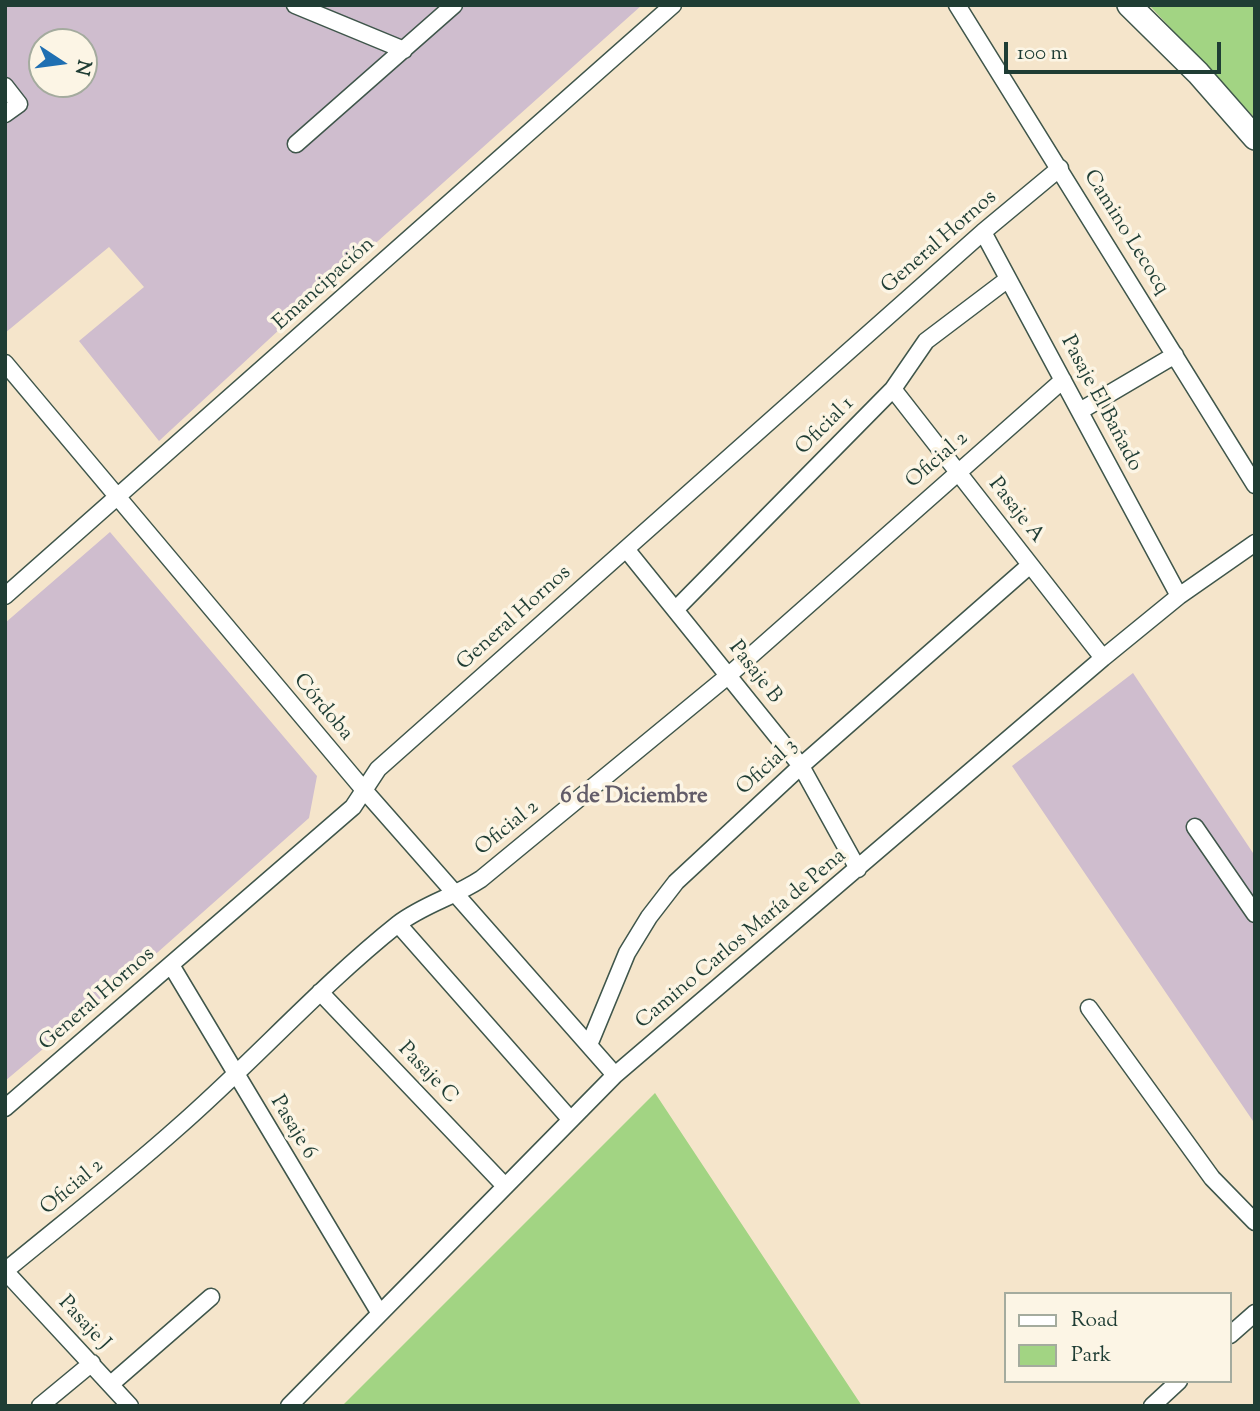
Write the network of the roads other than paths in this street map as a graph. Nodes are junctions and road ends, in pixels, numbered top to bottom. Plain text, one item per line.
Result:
1 (295, 5) edge
2 (454, 5) edge
3 (673, 5) edge
4 (957, 5) edge
5 (1129, 5) edge
6 (404, 50) junction
7 (5, 86) edge
8 (5, 114) edge
9 (1255, 138) edge
10 (296, 144) dead end
11 (1060, 168) junction
12 (983, 232) junction
13 (1008, 279) junction
14 (1175, 355) junction
15 (5, 363) edge
16 (1063, 380) junction
17 (893, 389) junction
18 (1080, 411) junction
19 (957, 471) junction
20 (1255, 485) edge
21 (116, 497) junction
22 (1255, 543) edge
23 (626, 549) junction
24 (1030, 565) junction
25 (5, 596) edge
26 (1179, 596) junction
27 (676, 609) junction
28 (1103, 658) junction
29 (729, 675) junction
30 (801, 766) junction
31 (364, 790) junction
32 (1195, 827) dead end
33 (858, 869) junction
34 (457, 895) junction
35 (1255, 914) edge
36 (398, 924) junction
37 (171, 965) junction
38 (320, 992) junction
39 (1089, 1008) dead end
40 (589, 1045) junction
41 (235, 1074) junction
42 (615, 1075) junction
43 (5, 1108) edge
44 (570, 1119) junction
45 (504, 1185) junction
46 (1255, 1222) edge
47 (5, 1271) edge
48 (211, 1297) dead end
49 (380, 1311) junction
50 (1255, 1313) edge
51 (1232, 1333) edge
52 (92, 1363) junction
53 (1177, 1383) edge
54 (111, 1384) junction
55 (40, 1406) edge
56 (130, 1406) edge
57 (289, 1406) edge
58 (1152, 1406) edge

1 - 6 street
2 - 6 street
3 - 21 street, Emancipación
4 - 11 street, Camino Lecocq
5 - 9 highway
6 - 10 street
7 - 8 street
11 - 12 street, General Hornos
11 - 14 street, Camino Lecocq
12 - 13 street, Pasaje El Bañado
12 - 23 street, General Hornos
13 - 16 street, Pasaje El Bañado
13 - 17 street, Oficial 1
14 - 18 street
14 - 20 street, Camino Lecocq
15 - 21 street, Córdoba
16 - 18 street, Pasaje El Bañado
16 - 19 street, Oficial 2
17 - 19 street, Pasaje A
17 - 27 street, Oficial 1
18 - 26 street, Pasaje El Bañado
19 - 24 street, Pasaje A
19 - 29 street, Oficial 2
21 - 25 street, Emancipación
21 - 31 street, Córdoba
22 - 26 street, Camino Carlos María de Pena
23 - 27 street, Pasaje B
23 - 31 street, General Hornos
24 - 28 street, Pasaje A
24 - 30 street, Oficial 3
26 - 28 street, Camino Carlos María de Pena
27 - 29 street, Pasaje B
28 - 33 street, Camino Carlos María de Pena
29 - 30 street, Pasaje B
29 - 34 street, Oficial 2
30 - 33 street, Pasaje B
30 - 40 street, Oficial 3
31 - 34 street, Córdoba
31 - 37 street, General Hornos
32 - 35 street
33 - 42 street, Camino Carlos María de Pena
34 - 36 street, Oficial 2
34 - 40 street, Córdoba
36 - 38 street, Oficial 2
36 - 44 street
37 - 41 street, Pasaje 6
37 - 43 street, General Hornos
38 - 41 street, Oficial 2
38 - 45 street, Pasaje C
39 - 46 street
40 - 42 street, Córdoba
41 - 47 street, Oficial 2
41 - 49 street, Pasaje 6
42 - 44 street, Camino Carlos María de Pena
44 - 45 street, Camino Carlos María de Pena
45 - 49 street, Camino Carlos María de Pena
47 - 52 street, Pasaje J
48 - 54 street
49 - 57 street, Camino Carlos María de Pena
50 - 51 street
52 - 54 street, Pasaje J
52 - 55 street
53 - 58 street
54 - 56 street, Pasaje J

